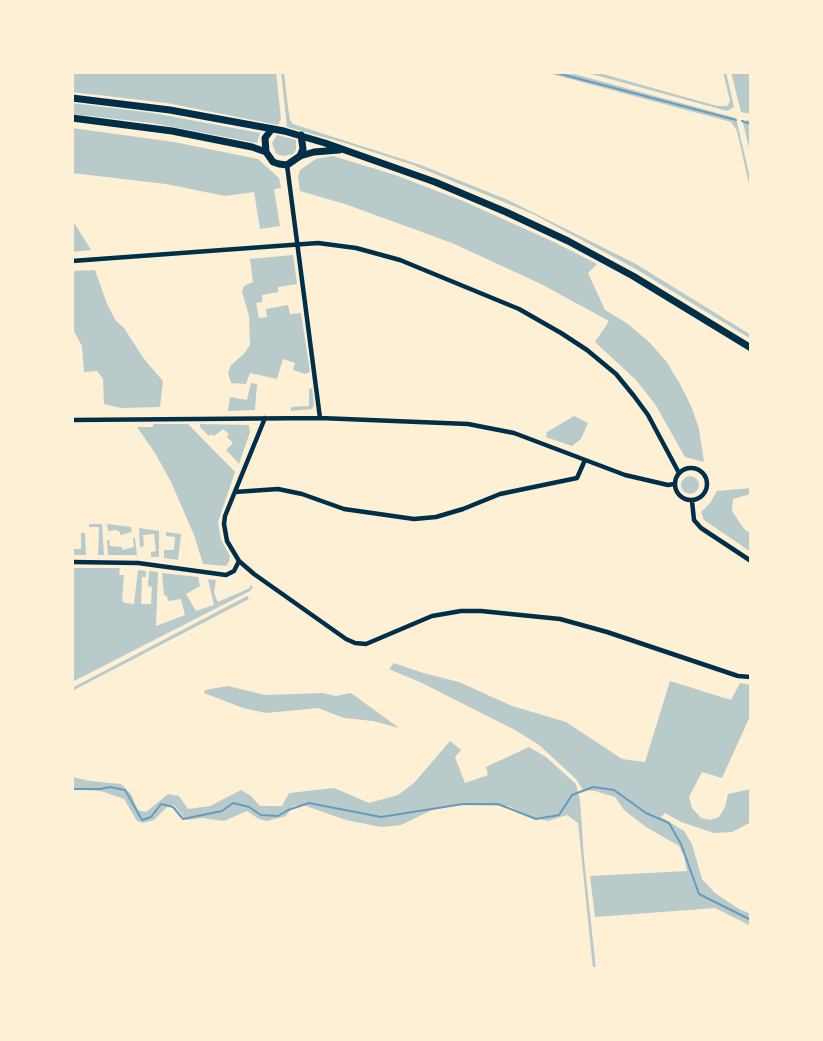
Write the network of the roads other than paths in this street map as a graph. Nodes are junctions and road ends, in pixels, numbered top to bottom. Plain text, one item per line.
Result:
1 (72, 98) edge
2 (72, 118) edge
3 (271, 130) junction
4 (301, 135) junction
5 (341, 150) junction
6 (266, 152) junction
7 (300, 156) junction
8 (287, 165) junction
9 (298, 243) junction
10 (72, 261) edge
11 (751, 348) edge
12 (265, 418) junction
13 (320, 418) junction
14 (72, 420) edge
15 (585, 460) junction
16 (679, 472) junction
17 (674, 484) junction
18 (235, 492) junction
19 (692, 501) junction
20 (239, 561) junction
21 (751, 561) edge
22 (72, 562) edge
23 (751, 677) edge

1 - 3 main road
2 - 6 main road
3 - 4 main road
3 - 6 main road
4 - 5 main road
4 - 7 main road
5 - 7 main road
5 - 11 main road
6 - 8 main road
7 - 8 main road
8 - 9 street
9 - 10 street
9 - 13 street
9 - 16 street
12 - 13 street
12 - 14 street
12 - 18 street
13 - 15 street
15 - 17 street
15 - 18 street
16 - 17 street
16 - 19 street
17 - 19 street
18 - 20 street
19 - 21 street
20 - 22 street
20 - 23 street

